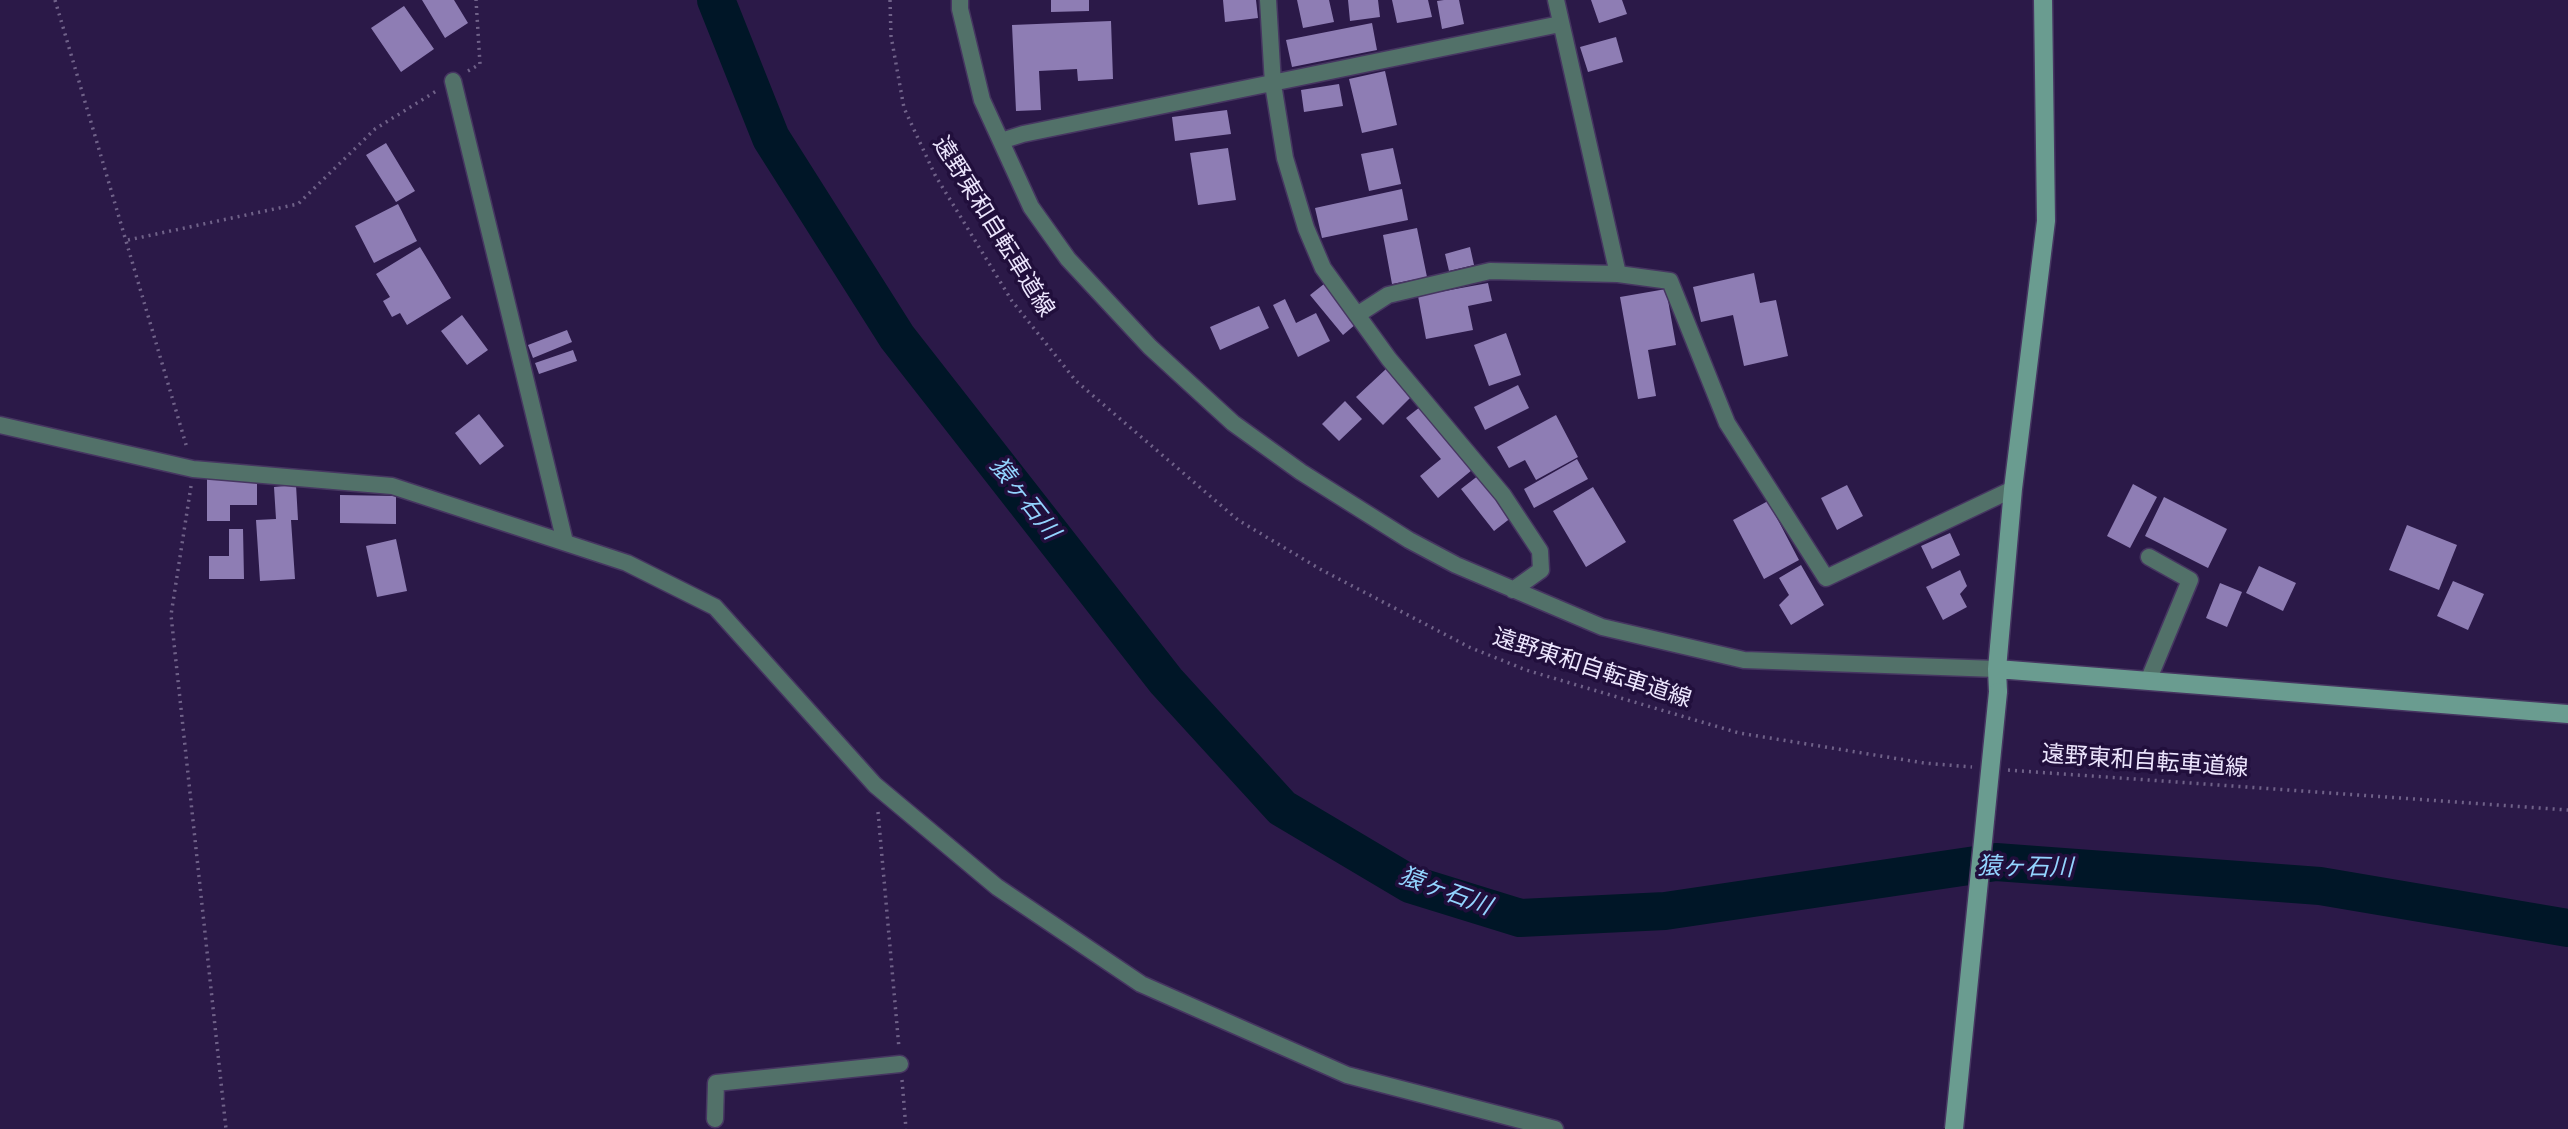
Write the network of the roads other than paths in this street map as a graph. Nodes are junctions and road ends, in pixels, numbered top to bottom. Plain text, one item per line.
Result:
1 (960, 0) edge
2 (1268, 0) edge
3 (1556, 0) edge
4 (2043, 0) edge
5 (1560, 24) junction
6 (453, 80) road end
7 (1273, 84) junction
8 (1001, 141) junction
9 (1618, 274) junction
10 (1357, 315) junction
11 (0, 425) edge
12 (2013, 489) junction
13 (565, 542) junction
14 (2149, 557) dead end
15 (1513, 590) junction
16 (1997, 669) junction
17 (2148, 681) junction
18 (2568, 713) edge
19 (900, 1064) road end
20 (715, 1119) dead end
21 (1555, 1129) edge
22 (1954, 1129) edge

1 - 8 street
2 - 7 street
3 - 5 street
4 - 12 street
5 - 7 street
5 - 9 street
6 - 13 street
7 - 8 street
7 - 10 street
8 - 15 street
9 - 10 street
9 - 12 street
10 - 15 street
11 - 13 street
12 - 16 street
13 - 21 street
14 - 17 street
15 - 16 street
16 - 17 street
16 - 22 street, bridge
17 - 18 street
19 - 20 street

